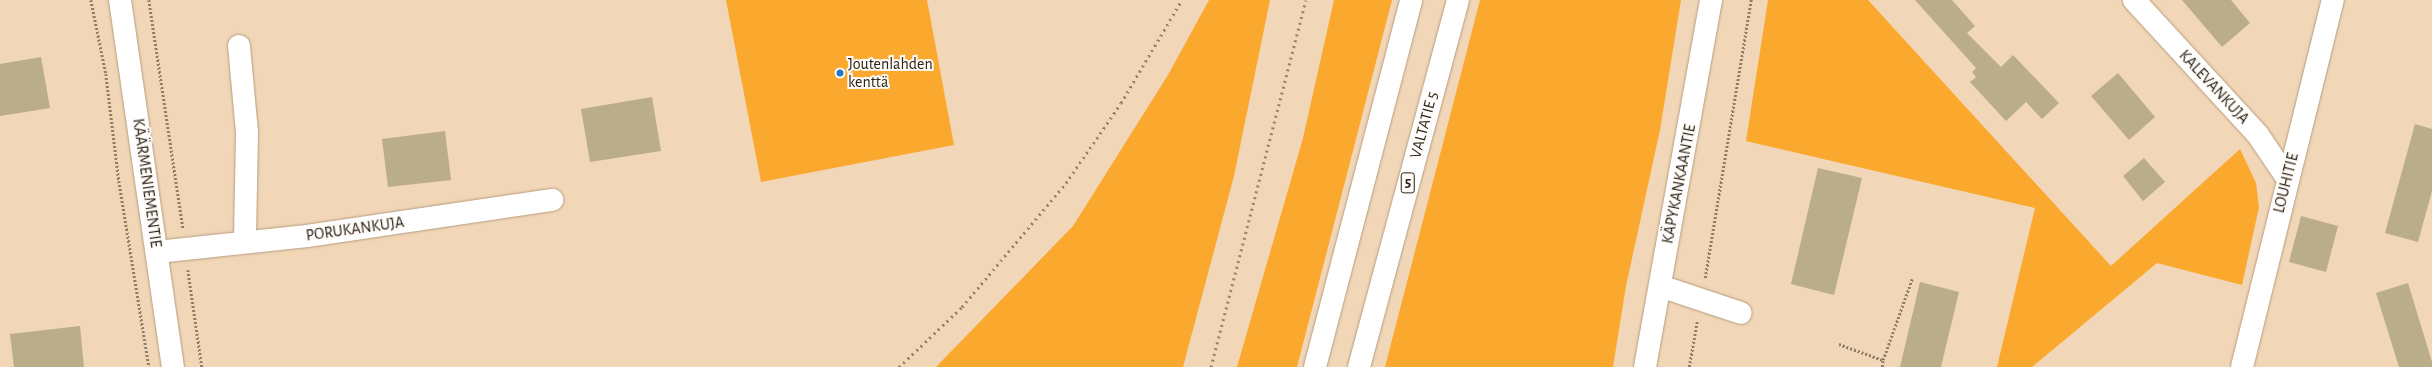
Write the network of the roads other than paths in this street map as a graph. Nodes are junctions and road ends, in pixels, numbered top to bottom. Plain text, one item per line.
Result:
1 (120, 0) edge
2 (1411, 0) edge
3 (1458, 0) edge
4 (1712, 0) edge
5 (2134, 0) edge
6 (2334, 0) edge
7 (239, 46) dead end
8 (2287, 178) junction
9 (552, 200) dead end
10 (245, 242) junction
11 (157, 252) junction
12 (1660, 286) junction
13 (1741, 313) dead end
14 (173, 367) edge
15 (1315, 367) edge
16 (1359, 367) edge
17 (1645, 367) edge
18 (2242, 367) edge

1 - 11 main road, KÄÄRMENIEMENTIE
2 - 15 main road
3 - 16 main road, VALTATIE 5 / 5
4 - 12 main road, KÄPYKANKAANTIE
5 - 8 main road, KALEVANKUJA
6 - 8 main road, LOUHITIE
7 - 10 main road
8 - 18 main road, LOUHITIE
9 - 10 main road, PORUKANKUJA
10 - 11 main road, PORUKANKUJA
11 - 14 main road, KÄÄRMENIEMENTIE
12 - 13 main road
12 - 17 main road, KÄPYKANKAANTIE

